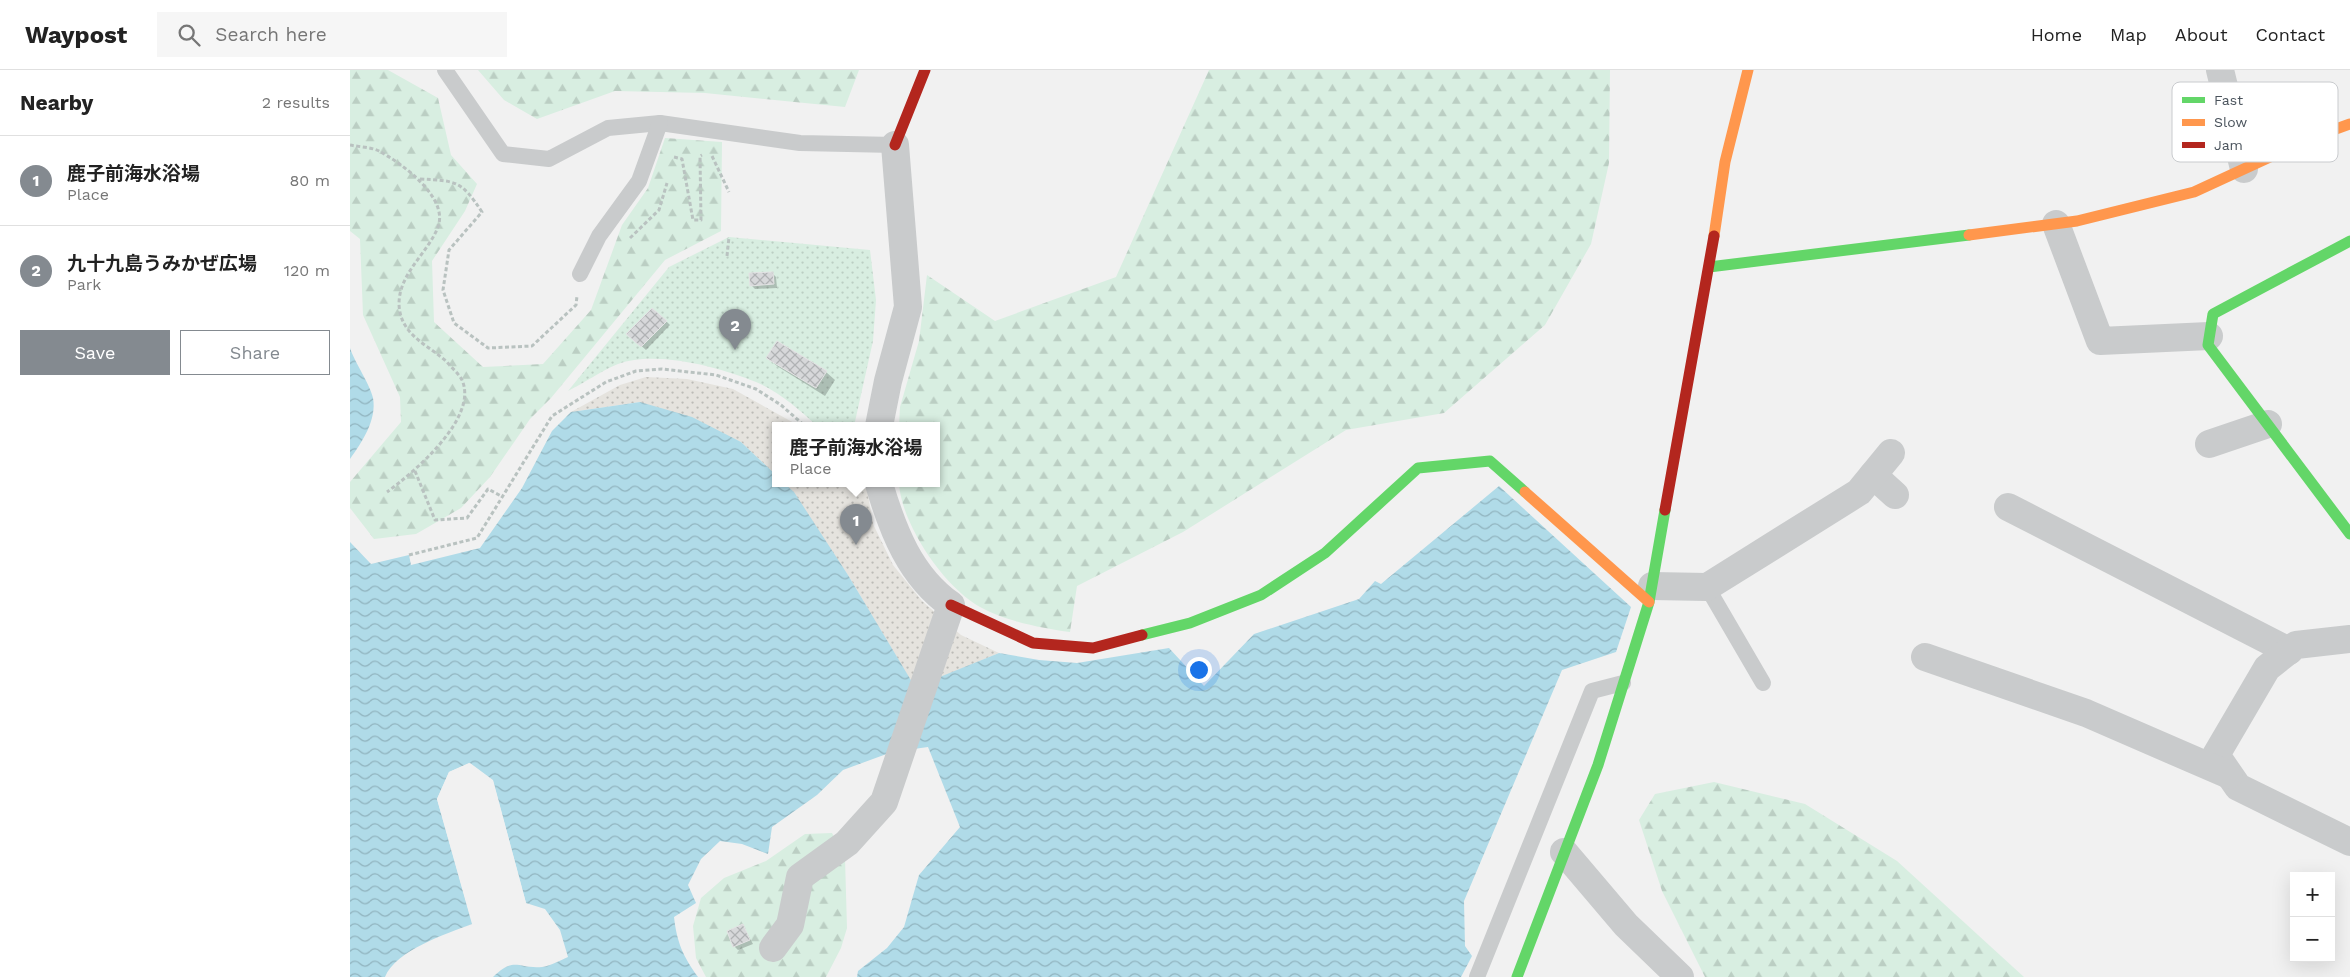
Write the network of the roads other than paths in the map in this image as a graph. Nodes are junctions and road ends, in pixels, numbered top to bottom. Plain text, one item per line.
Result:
1 (445, 70) edge
2 (925, 70) edge
3 (1748, 70) edge
4 (660, 123) junction
5 (2350, 124) edge
6 (2338, 128) edge
7 (895, 146) junction
8 (2242, 162) edge
9 (2259, 162) edge
10 (2244, 169) junction
11 (2056, 224) junction
12 (2350, 241) edge
13 (1709, 268) junction
14 (580, 274) dead end
15 (2209, 336) junction
16 (880, 422) edge
17 (2268, 424) junction
18 (2209, 444) dead end
19 (1891, 453) dead end
20 (1873, 475) junction
21 (880, 487) edge
22 (1895, 495) dead end
23 (2008, 507) dead end
24 (2350, 534) edge
25 (1707, 587) junction
26 (1651, 594) junction
27 (950, 605) junction
28 (2350, 639) edge
29 (2289, 651) junction
30 (1924, 657) dead end
31 (1624, 683) junction
32 (1762, 683) dead end
33 (2230, 775) junction
34 (2350, 842) edge
35 (1564, 852) junction
36 (773, 948) dead end
37 (1477, 977) edge
38 (1516, 977) edge
39 (1680, 977) edge

1 - 4 lane
2 - 7 street
3 - 13 street
4 - 7 lane
4 - 14 lane
5 - 6 street
7 - 16 street
8 - 10 street
9 - 10 street
10 - 11 street
11 - 13 street
11 - 15 street
12 - 15 street
13 - 26 street
15 - 17 street
17 - 18 street
17 - 24 street
19 - 20 street
20 - 22 street
20 - 25 street
21 - 27 street
23 - 29 street
25 - 26 street
25 - 32 lane
26 - 27 street
26 - 31 street
27 - 36 street
28 - 29 street
29 - 33 street
30 - 33 street
31 - 35 street
31 - 37 lane
33 - 34 street
35 - 38 street
35 - 39 street

